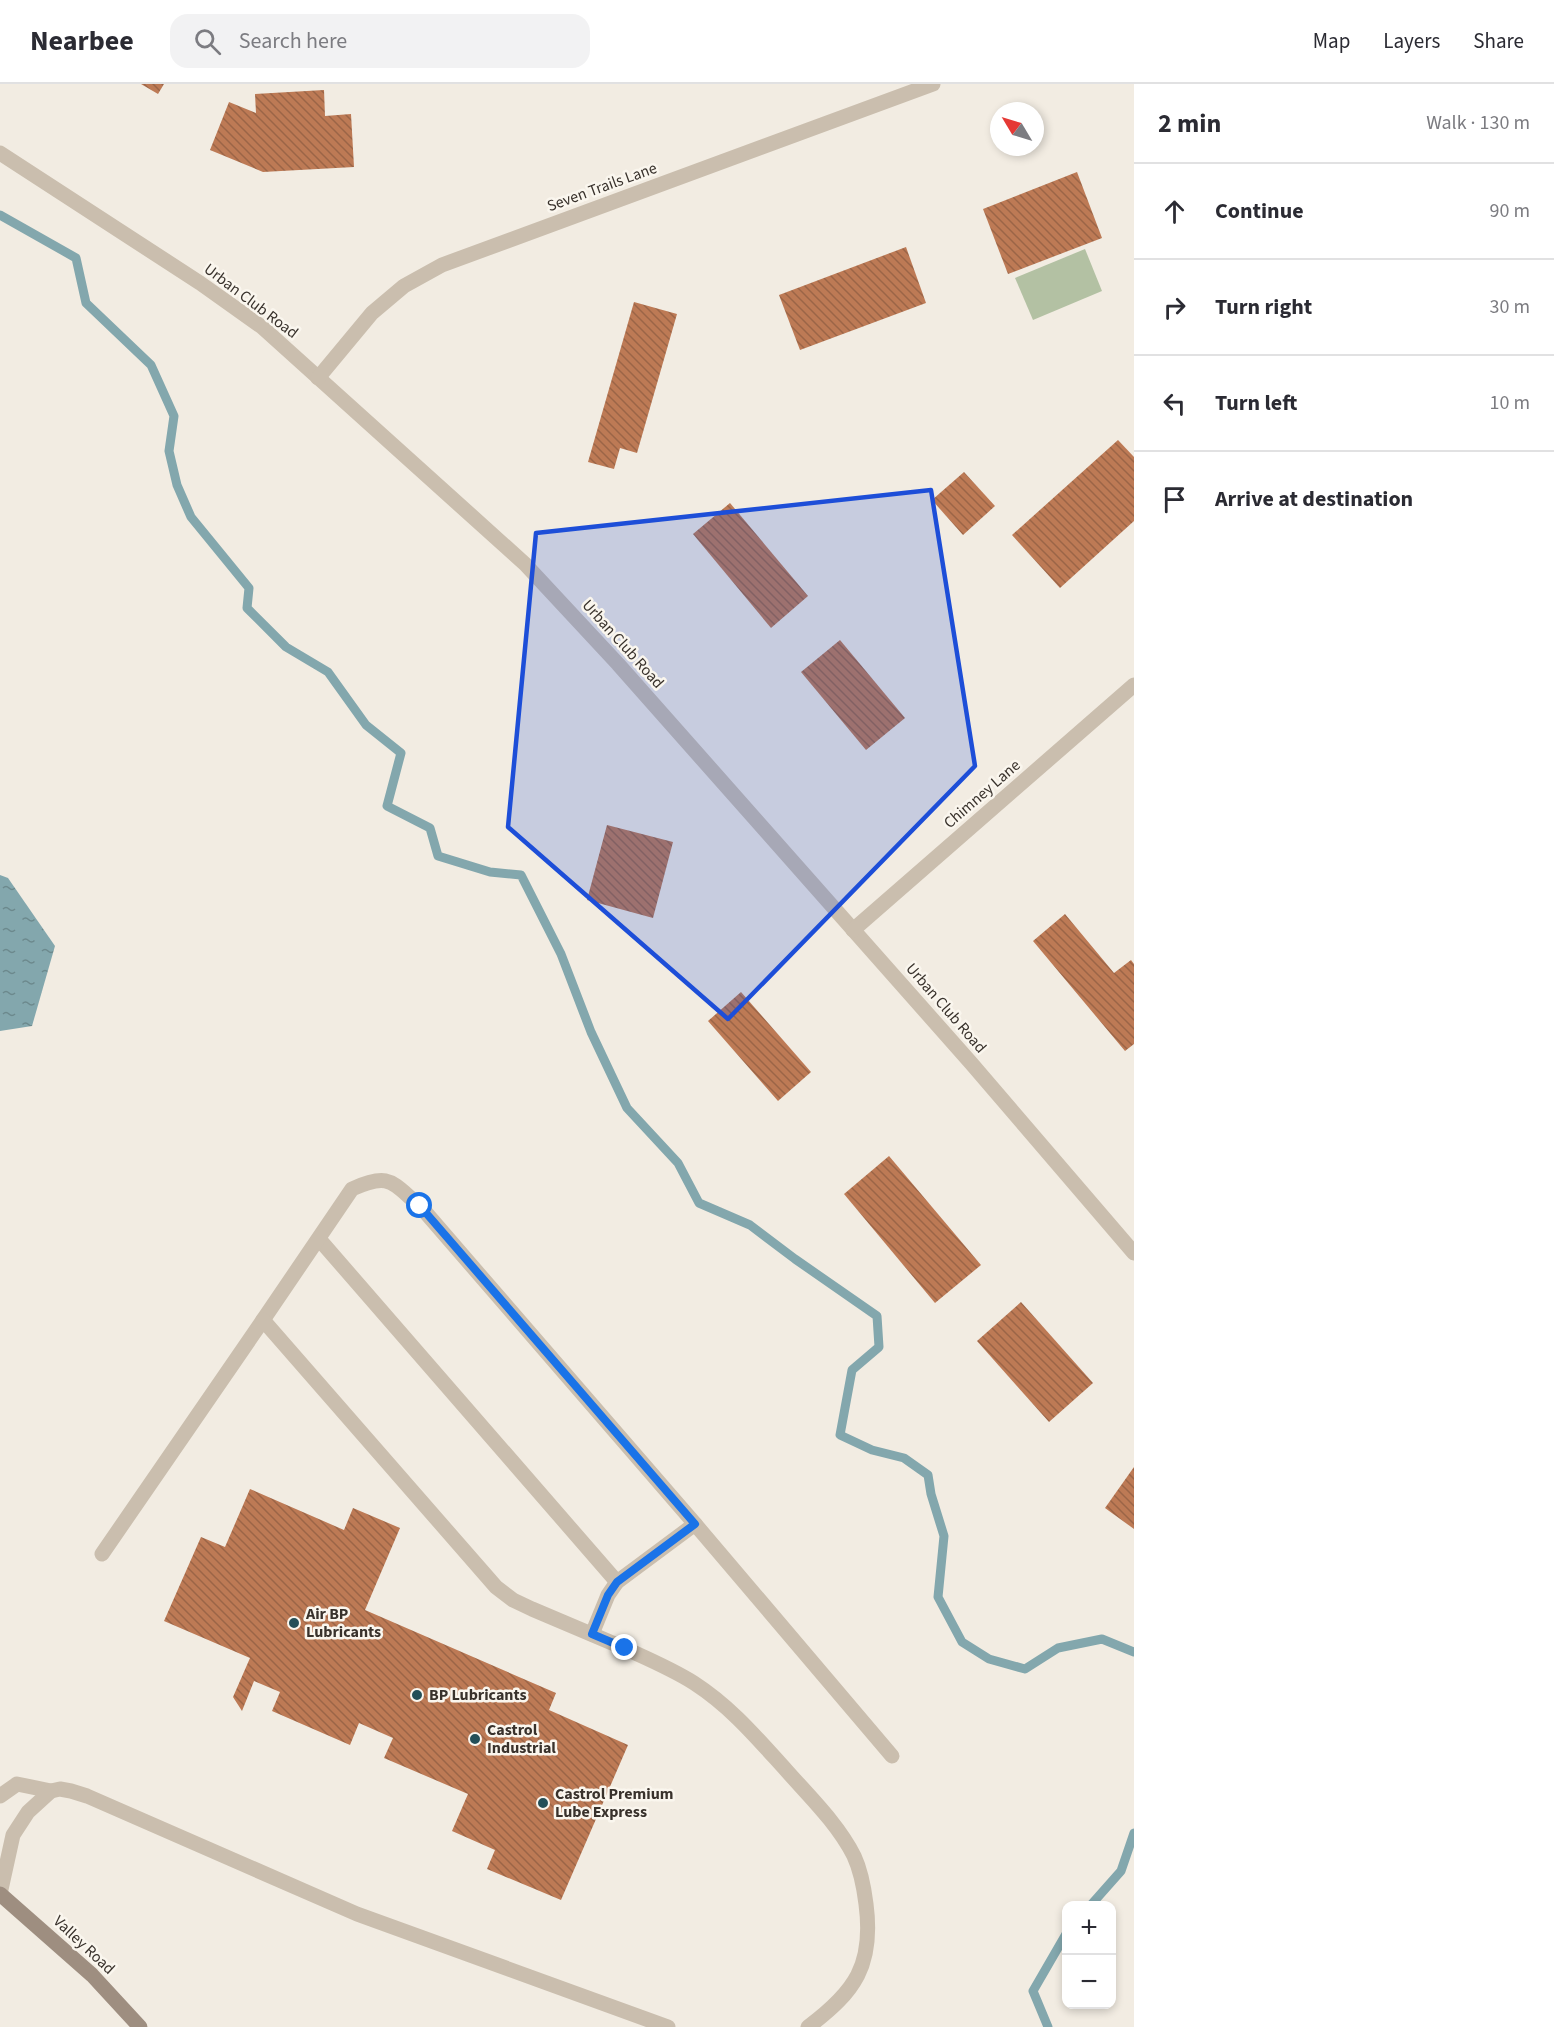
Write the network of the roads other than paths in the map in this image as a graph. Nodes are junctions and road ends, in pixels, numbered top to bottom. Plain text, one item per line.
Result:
1 (933, 84) edge
2 (0, 153) edge
3 (318, 378) junction
4 (1134, 685) edge
5 (853, 930) junction
6 (319, 1239) junction
7 (1134, 1252) edge
8 (263, 1320) junction
9 (695, 1524) junction
10 (102, 1554) dead end
11 (617, 1582) junction
12 (592, 1634) junction
13 (892, 1756) dead end
14 (51, 1791) junction
15 (0, 1796) edge
16 (0, 1894) edge
17 (140, 2027) edge
18 (668, 2027) edge
19 (808, 2027) edge

1 - 3 street, Seven Trails Lane
2 - 3 street, Urban Club Road
3 - 5 street, Urban Club Road
4 - 5 street, Chimney Lane
5 - 7 street, Urban Club Road
6 - 8 street
6 - 9 street
6 - 11 street
8 - 10 street
8 - 12 street
9 - 11 street
9 - 13 street
11 - 12 street
12 - 19 street
14 - 15 street
14 - 16 street
14 - 18 street
16 - 17 main road, Valley Road

